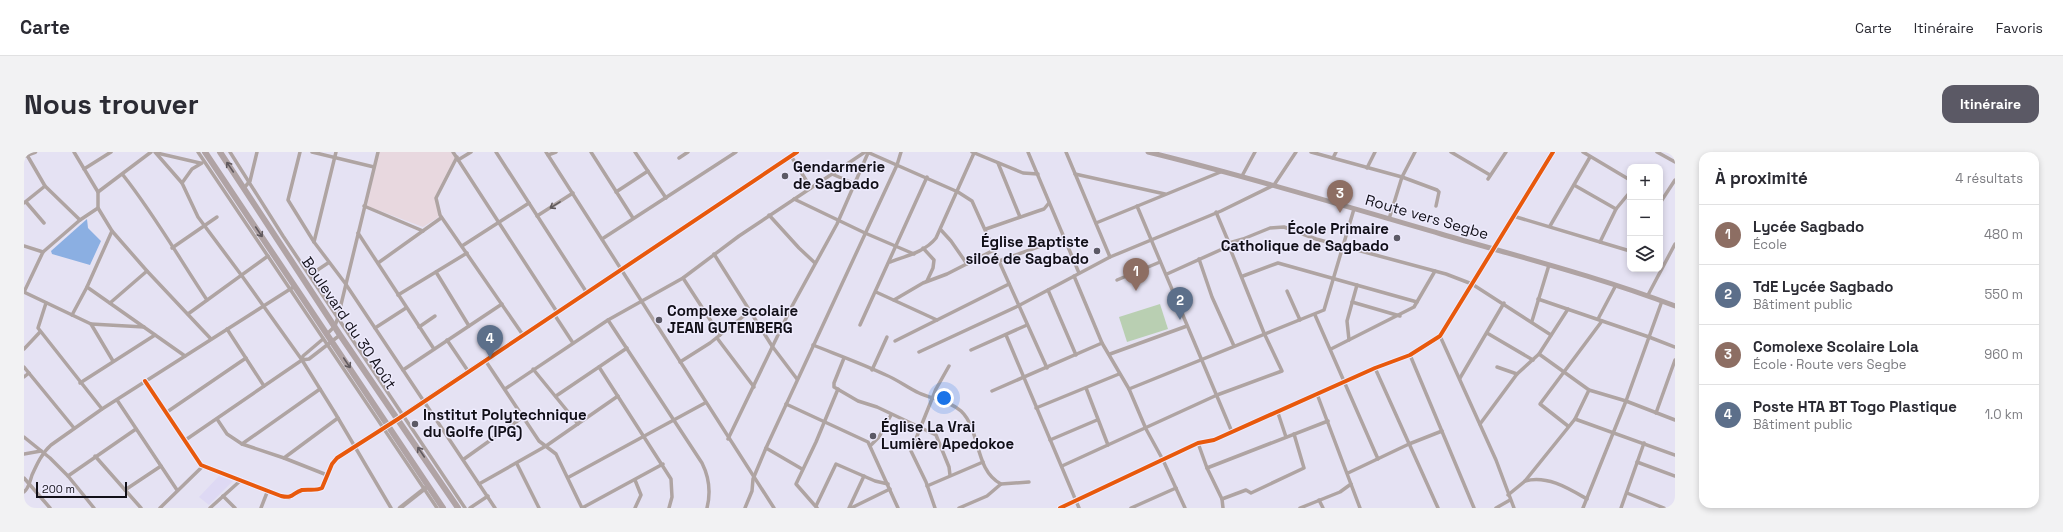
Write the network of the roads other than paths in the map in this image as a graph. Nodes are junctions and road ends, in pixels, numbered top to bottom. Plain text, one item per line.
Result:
1 (35, 152) edge
2 (74, 152) edge
3 (111, 152) edge
4 (151, 152) edge
5 (198, 152) edge
6 (205, 152) edge
7 (220, 152) edge
8 (230, 152) edge
9 (258, 152) edge
10 (300, 152) edge
11 (312, 152) edge
12 (336, 152) edge
13 (378, 152) edge
14 (453, 152) edge
15 (471, 152) edge
16 (496, 152) edge
17 (556, 152) edge
18 (590, 152) edge
19 (635, 152) edge
20 (688, 152) edge
21 (736, 152) edge
22 (797, 152) edge
23 (866, 152) edge
24 (901, 152) edge
25 (1028, 152) edge
26 (1066, 152) edge
27 (1148, 152) edge
28 (1255, 152) edge
29 (1296, 152) edge
30 (1311, 152) edge
31 (1336, 152) edge
32 (1375, 152) edge
33 (1415, 152) edge
34 (1506, 152) edge
35 (1552, 152) edge
36 (1584, 152) edge
37 (1657, 152) edge
38 (156, 153) edge
39 (973, 153) edge
40 (1453, 153) edge
41 (547, 154) edge
42 (25, 156) edge
43 (791, 156) junction
44 (1590, 157) junction
45 (458, 158) junction
46 (679, 158) dead end
47 (1333, 158) junction
48 (334, 159) junction
49 (1675, 162) edge
50 (203, 163) junction
51 (998, 163) junction
52 (897, 165) junction
53 (374, 167) junction
54 (1367, 168) junction
55 (84, 169) junction
56 (648, 171) junction
57 (1223, 171) junction
58 (832, 174) junction
59 (1038, 174) junction
60 (1075, 174) junction
61 (123, 175) junction
62 (1242, 176) junction
63 (927, 177) junction
64 (1402, 177) junction
65 (1627, 178) edge
66 (1675, 180) edge
67 (250, 181) junction
68 (182, 183) junction
69 (855, 184) junction
70 (1274, 185) junction
71 (1574, 185) junction
72 (46, 186) junction
73 (245, 188) junction
74 (811, 188) junction
75 (98, 192) junction
76 (232, 192) junction
77 (616, 192) junction
78 (958, 192) junction
79 (573, 193) junction
80 (1166, 194) junction
81 (1663, 195) edge
82 (1627, 196) edge
83 (666, 198) junction
84 (238, 199) junction
85 (794, 199) junction
86 (25, 203) edge
87 (1049, 203) junction
88 (529, 204) junction
89 (364, 206) junction
90 (1137, 206) junction
91 (1436, 206) dead end
92 (98, 208) junction
93 (1354, 209) junction
94 (1616, 209) junction
95 (1216, 212) junction
96 (769, 215) junction
97 (537, 216) junction
98 (1513, 216) junction
99 (217, 217) dead end
100 (1020, 217) junction
101 (441, 218) junction
102 (633, 218) junction
103 (1389, 219) junction
104 (80, 220) junction
105 (839, 220) junction
106 (44, 222) dead end
107 (499, 222) junction
108 (1096, 223) junction
109 (205, 225) junction
110 (1550, 226) junction
111 (986, 229) junction
112 (941, 230) junction
113 (112, 231) junction
114 (423, 231) junction
115 (358, 233) junction
116 (865, 233) junction
117 (1063, 238) junction
118 (602, 239) junction
119 (1152, 240) junction
120 (314, 242) junction
121 (1600, 242) junction
122 (1229, 244) junction
123 (1675, 244) edge
124 (24, 246) edge
125 (462, 246) junction
126 (1343, 246) junction
127 (896, 247) junction
128 (172, 248) junction
129 (922, 248) junction
130 (1492, 249) junction
131 (994, 250) junction
132 (1627, 250) edge
133 (43, 252) junction
134 (467, 253) junction
135 (714, 254) junction
136 (914, 254) junction
137 (268, 256) junction
138 (1110, 258) junction
139 (1199, 259) junction
140 (1663, 260) edge
141 (999, 261) junction
142 (890, 262) junction
143 (1160, 262) junction
144 (328, 263) junction
145 (378, 263) junction
146 (816, 263) junction
147 (967, 264) junction
148 (1549, 265) junction
149 (622, 269) junction
150 (1435, 271) junction
151 (147, 272) junction
152 (436, 272) junction
153 (1657, 272) edge
154 (1079, 273) junction
155 (310, 274) junction
156 (1167, 274) junction
157 (242, 276) junction
158 (1074, 276) junction
159 (1243, 276) junction
160 (682, 278) junction
161 (1333, 279) junction
162 (305, 280) junction
163 (1117, 280) dead end
164 (927, 281) junction
165 (345, 283) junction
166 (1009, 284) junction
167 (1472, 284) junction
168 (1357, 285) junction
169 (1616, 285) junction
170 (295, 286) junction
171 (87, 288) junction
172 (289, 290) junction
173 (1048, 290) junction
174 (1286, 291) dead end
175 (24, 292) edge
176 (876, 292) junction
177 (587, 293) junction
178 (398, 295) junction
179 (1648, 295) junction
180 (207, 300) junction
181 (894, 300) junction
182 (1538, 300) junction
183 (641, 301) junction
184 (1662, 301) junction
185 (1352, 302) junction
186 (1417, 302) junction
187 (46, 303) junction
188 (110, 303) junction
189 (1504, 303) junction
190 (502, 304) junction
191 (264, 306) junction
192 (1018, 306) junction
193 (1675, 306) edge
194 (406, 308) junction
195 (1568, 309) junction
196 (750, 311) junction
197 (555, 313) junction
198 (188, 314) junction
199 (72, 315) junction
200 (1315, 315) junction
201 (435, 316) dead end
202 (1400, 316) junction
203 (338, 317) junction
204 (1598, 319) junction
205 (608, 320) junction
206 (937, 320) junction
207 (1300, 320) junction
208 (1532, 321) junction
209 (1602, 321) junction
210 (91, 324) junction
211 (860, 324) dead end
212 (1027, 325) junction
213 (335, 326) junction
214 (469, 326) junction
215 (1187, 326) junction
216 (144, 327) junction
217 (419, 327) junction
218 (375, 328) junction
219 (227, 329) junction
220 (40, 332) junction
221 (1264, 333) junction
222 (1487, 333) junction
223 (327, 334) junction
224 (155, 335) junction
225 (523, 335) junction
226 (1551, 335) junction
227 (340, 336) junction
228 (1006, 336) junction
229 (1440, 336) junction
230 (719, 337) junction
231 (887, 337) dead end
232 (1648, 337) junction
233 (211, 339) junction
234 (323, 340) junction
235 (446, 340) junction
236 (1349, 340) junction
237 (895, 341) dead end
238 (573, 343) junction
239 (1102, 343) junction
240 (329, 344) junction
241 (813, 345) junction
242 (772, 346) junction
243 (1234, 346) junction
244 (1675, 347) edge
245 (627, 348) junction
246 (24, 349) edge
247 (434, 349) junction
248 (1331, 349) junction
249 (971, 350) dead end
250 (919, 352) dead end
251 (1110, 354) junction
252 (1540, 354) junction
253 (1076, 355) junction
254 (1410, 355) junction
255 (185, 356) junction
256 (246, 358) junction
257 (844, 358) junction
258 (1201, 359) junction
259 (113, 360) junction
260 (302, 360) junction
261 (485, 360) junction
262 (1533, 360) junction
263 (1675, 360) edge
264 (680, 362) junction
265 (949, 366) dead end
266 (24, 367) edge
267 (599, 367) junction
268 (1497, 367) dead end
269 (1047, 368) junction
270 (1375, 368) junction
271 (402, 370) junction
272 (533, 370) junction
273 (872, 370) junction
274 (468, 371) junction
275 (1565, 372) junction
276 (29, 373) junction
277 (1119, 374) junction
278 (1517, 374) junction
279 (24, 377) edge
280 (798, 378) junction
281 (1024, 378) junction
282 (1460, 378) junction
283 (145, 381) junction
284 (80, 382) junction
285 (1345, 382) junction
286 (264, 386) junction
287 (754, 387) junction
288 (1086, 388) junction
289 (320, 389) junction
290 (505, 389) junction
291 (838, 389) junction
292 (1129, 389) junction
293 (1589, 390) junction
294 (992, 391) dead end
295 (1317, 394) junction
296 (556, 396) junction
297 (618, 396) junction
298 (1217, 396) junction
299 (932, 397) junction
300 (117, 400) junction
301 (423, 401) junction
302 (1626, 401) junction
303 (705, 403) junction
304 (786, 404) junction
305 (1036, 408) junction
306 (102, 409) junction
307 (167, 412) junction
308 (1656, 412) junction
309 (1278, 413) junction
310 (891, 414) junction
311 (401, 417) junction
312 (523, 417) junction
313 (338, 418) junction
314 (217, 419) junction
315 (674, 419) junction
316 (1575, 419) junction
317 (1097, 420) junction
318 (1675, 420) edge
319 (824, 421) junction
320 (1328, 421) junction
321 (578, 424) junction
322 (1480, 424) junction
323 (385, 426) junction
324 (1568, 426) junction
325 (74, 428) junction
326 (919, 428) junction
327 (136, 429) junction
328 (1146, 429) junction
329 (1232, 432) junction
330 (1442, 432) junction
331 (1613, 433) junction
332 (1294, 434) junction
333 (644, 435) junction
334 (24, 437) edge
335 (1286, 437) junction
336 (728, 439) junction
337 (1050, 440) junction
338 (184, 441) junction
339 (1198, 443) junction
340 (1644, 443) junction
341 (242, 444) junction
342 (1409, 444) junction
343 (871, 445) junction
344 (1108, 445) junction
345 (354, 446) junction
346 (546, 446) junction
347 (766, 448) junction
348 (43, 451) junction
349 (24, 454) edge
350 (1675, 455) edge
351 (95, 456) junction
352 (284, 458) junction
353 (464, 459) junction
354 (1378, 459) junction
355 (1163, 460) junction
356 (983, 462) junction
357 (1637, 462) junction
358 (517, 464) junction
359 (663, 464) junction
360 (161, 466) junction
361 (202, 466) junction
362 (1062, 466) junction
363 (1207, 468) junction
364 (802, 469) junction
365 (1348, 473) junction
366 (327, 475) junction
367 (950, 475) junction
368 (68, 476) junction
369 (864, 476) junction
370 (1675, 476) edge
371 (569, 477) junction
372 (754, 477) junction
373 (24, 478) edge
374 (437, 478) junction
375 (635, 480) junction
376 (240, 481) junction
377 (1525, 481) junction
378 (1029, 482) dead end
379 (29, 483) junction
380 (480, 484) junction
381 (888, 484) junction
382 (1001, 484) junction
383 (1351, 484) junction
384 (927, 486) junction
385 (427, 487) junction
386 (1176, 488) junction
387 (890, 489) junction
388 (125, 490) junction
389 (178, 490) junction
390 (268, 490) junction
391 (24, 492) edge
392 (1627, 493) junction
393 (1508, 495) junction
394 (223, 496) junction
395 (488, 496) junction
396 (1222, 500) junction
397 (1319, 500) junction
398 (1510, 500) junction
399 (1587, 500) junction
400 (1076, 501) junction
401 (139, 507) edge
402 (817, 507) edge
403 (1436, 507) edge
404 (50, 508) edge
405 (94, 508) edge
406 (160, 508) edge
407 (210, 508) edge
408 (235, 508) edge
409 (261, 508) edge
410 (391, 508) edge
411 (400, 508) edge
412 (436, 508) edge
413 (443, 508) edge
414 (458, 508) edge
415 (465, 508) edge
416 (470, 508) edge
417 (495, 508) edge
418 (540, 508) edge
419 (582, 508) edge
420 (635, 508) edge
421 (669, 508) edge
422 (706, 508) edge
423 (745, 508) edge
424 (774, 508) edge
425 (850, 508) edge
426 (898, 508) edge
427 (935, 508) edge
428 (959, 508) edge
429 (1060, 508) edge
430 (1079, 508) edge
431 (1131, 508) edge
432 (1185, 508) edge
433 (1223, 508) edge
434 (1300, 508) edge
435 (1323, 508) edge
436 (1360, 508) edge
437 (1474, 508) edge
438 (1496, 508) edge
439 (1514, 508) edge
440 (1583, 508) edge
441 (1621, 508) edge
442 (1664, 508) edge

1 - 42 street
2 - 55 street
3 - 55 street
4 - 61 street
5 - 50 street
6 - 76 highway, Boulevard du 30 Août
73 -> 7 highway, Boulevard du 30 Août
8 - 67 street
9 - 67 street
10 - 120 street
11 - 48 street
12 - 48 street
13 - 53 street
14 - 45 street
15 - 45 street
16 - 88 street
17 - 41 street
18 - 77 street
19 - 56 street
20 - 46 street
21 - 83 street
22 - 43 street
23 - 52 street
23 - 58 street
23 - 69 street
24 - 52 street
25 - 59 street
26 - 60 street
27 - 57 main road, Route vers Segbe
28 - 62 street
29 - 70 street
30 - 47 street
31 - 47 street
32 - 54 street
33 - 64 street
34 - 40 street
35 - 98 street
36 - 44 street
37 - 49 street
38 - 50 street
38 - 68 street
39 - 51 street
39 - 78 street
41 - 79 street
42 - 72 street
43 - 74 street
43 - 149 street
44 - 65 street
44 - 71 street
45 - 101 street
45 - 107 street
47 - 54 street
48 - 53 street
48 - 120 street
50 - 68 street
50 - 137 street
51 - 59 street
51 - 100 street
52 - 63 street
52 - 116 street
53 - 89 street
54 - 64 street
55 - 75 street
56 - 77 street
56 - 83 street
57 - 62 main road, Route vers Segbe
57 - 80 street
58 - 69 street
58 - 74 street
59 - 87 street
60 - 80 street
60 - 108 street
61 - 75 street
61 - 128 street
62 - 70 main road, Route vers Segbe
63 - 78 street
63 - 127 street
64 - 91 street
64 - 103 street
66 - 81 street
67 - 73 street
67 - 155 street
68 - 109 street
69 - 105 street
70 - 93 main road, Route vers Segbe
70 - 95 street
71 - 94 street
71 - 110 street
72 - 86 street
72 - 104 street
73 - 76 highway
73 - 84 highway
73 - 162 highway, Boulevard du 30 Août
74 - 85 street
75 - 92 street
76 - 84 highway, Boulevard du 30 Août
77 - 102 street
78 - 111 street
78 - 112 street
79 -> 97 street
79 - 118 street
80 - 90 street
82 - 94 street
83 - 102 street
84 -> 170 highway, Boulevard du 30 Août
85 - 96 street
85 - 105 street
86 - 106 street
87 - 100 street
87 - 117 street
88 - 97 street
88 - 107 street
89 - 114 street
89 - 115 street
90 - 108 street
90 - 119 street
92 - 104 street
92 - 113 street
93 - 103 main road, Route vers Segbe
93 - 126 street
94 - 121 street
95 - 119 street
95 - 122 street
96 - 135 street
96 - 146 street
97 - 177 street
98 - 110 street
98 - 130 street
99 - 109 street
100 - 111 street
101 - 114 street
101 - 125 street
102 - 118 street
103 - 130 main road, Route vers Segbe
104 - 133 street
105 - 116 street
105 - 146 street
107 - 125 street
107 - 197 street
108 - 138 street
109 - 128 street
109 - 157 street
110 - 121 street
111 - 131 street
112 - 129 street
112 - 147 street
113 - 151 street
113 - 171 street
114 - 145 street
115 - 145 street
115 - 165 street
116 - 127 street
116 - 241 street
117 - 141 street
117 - 154 street
118 - 149 street
119 - 138 street
119 - 143 street
120 - 144 street
121 - 132 street
122 - 126 street
122 - 139 street
122 - 159 street
123 - 140 street
124 - 133 street
125 - 134 street
126 - 150 street
126 - 161 street
127 - 136 street
127 - 142 street
128 - 180 street
129 - 136 street
129 - 164 street
130 - 148 main road, Route vers Segbe
130 - 167 street
131 - 141 street
131 - 147 street
133 - 175 street
134 - 152 street
134 - 190 street
135 - 160 street
135 - 196 street
136 - 142 street
137 - 157 street
137 - 172 street
138 - 154 street
139 - 156 street
139 - 243 street
141 - 166 street
142 - 176 street
143 - 156 street
143 - 163 street
144 - 155 street
144 - 165 street
145 - 178 street
146 - 242 street
147 - 164 street
148 - 169 main road, Route vers Segbe
148 - 182 street
149 - 177 street
149 - 183 street
150 - 167 street
150 - 186 street
151 - 188 street
151 - 198 street
152 - 178 street
152 - 214 street
153 - 179 street
154 - 158 street
155 - 203 street
156 - 215 street
157 - 180 street
157 - 191 street
158 - 173 street
158 - 239 street
159 - 161 street
159 - 221 street
160 - 183 street
160 - 230 street
161 - 168 street
161 - 200 street
162 - 170 highway
162 - 213 highway, Boulevard du 30 Août
164 - 181 street
165 - 203 street
165 - 218 street
166 - 192 street
166 - 206 street
167 - 189 street
167 - 229 street
168 - 185 street
168 - 186 street
169 - 179 main road, Route vers Segbe
169 - 204 street
170 - 172 street
170 - 223 highway, Boulevard du 30 Août
171 - 188 street
171 - 199 street
172 - 191 street
172 - 234 street
173 - 192 street
173 - 253 street
174 - 207 street
175 - 187 street
176 - 181 street
176 - 211 street
177 - 197 street
178 - 194 street
179 - 184 main road, Route vers Segbe
180 - 198 street
181 - 206 street
182 - 195 street
182 - 208 street
183 - 205 street
183 - 264 street
184 - 193 main road, Route vers Segbe
184 - 232 street
185 - 202 street
185 - 236 street
186 - 202 street
187 - 199 street
187 - 220 street
188 - 216 street
189 - 208 street
189 - 222 street
190 - 214 street
190 - 225 street
191 - 219 street
191 - 260 street
192 - 212 street
192 - 250 street
194 - 217 street
194 - 218 street
195 - 204 street
195 - 226 street
196 - 230 street
196 - 242 street
197 - 225 street
197 - 238 street
198 - 233 street
199 - 210 street
200 - 207 street
200 - 248 street
201 - 217 street
202 - 236 street
203 - 213 street
203 - 311 street
204 - 209 street
205 - 238 street
205 - 245 street
206 - 237 street
207 - 221 street
208 - 226 street
209 - 232 street
209 - 275 street
210 - 216 street
210 - 259 street
212 - 228 street
212 - 269 street
213 - 223 street
213 - 227 highway, Boulevard du 30 Août
214 - 235 street
215 - 251 street
215 - 258 street
216 - 224 street
217 - 247 street
218 - 271 street
219 - 233 street
219 - 256 street
220 - 246 street
220 - 284 street
221 - 243 street
221 - 298 street
222 - 262 street
222 - 282 street
223 - 234 street
223 - 240 highway, Boulevard du 30 Août
224 - 255 street
224 - 259 street
225 - 261 street
226 - 252 street
227 - 240 street
227 - 311 highway, Boulevard du 30 Août
228 - 249 street
228 - 281 street
229 - 254 street
229 - 282 street
230 - 264 street
230 - 287 street
231 - 273 street
232 - 244 street
232 - 302 street
233 - 255 street
234 - 240 street
234 - 260 street
235 - 247 street
235 - 274 street
236 - 248 street
238 - 272 street
239 - 251 street
239 - 253 street
240 - 260 street
240 - 323 highway, Boulevard du 30 Août
241 - 257 street
241 - 280 street
242 - 280 street
242 - 287 street
243 - 258 street
245 - 267 street
245 - 315 street
247 - 271 street
248 - 285 street
251 - 277 street
252 - 262 street
252 - 275 street
253 - 269 street
254 - 270 street
254 - 330 street
255 - 283 street
256 - 286 street
256 - 307 street
257 - 273 street
257 - 291 street
258 - 292 street
258 - 298 street
259 - 284 street
260 - 286 street
260 - 289 street
261 - 274 street
261 - 290 street
262 - 278 street
263 - 308 street
264 - 303 street
265 - 299 street
266 - 276 street
267 - 296 street
267 - 297 street
268 - 278 street
269 - 281 street
270 - 285 street
270 - 342 street
271 - 301 street
272 - 290 street
272 - 296 street
273 - 299 street
274 - 301 street
275 - 293 street
275 - 324 street
276 - 279 street
276 - 325 street
277 - 288 street
277 - 292 street
278 - 322 street
280 - 304 street
281 - 294 street
281 - 305 street
282 - 322 street
283 - 300 street
283 - 307 street
284 - 306 street
285 - 295 street
285 - 354 street
286 - 314 street
287 - 336 street
288 - 305 street
288 - 317 street
289 - 313 street
289 - 341 street
290 - 312 street
291 - 310 street
291 - 319 street
292 - 328 street
293 - 302 street
293 - 316 street
295 - 309 street
295 - 320 street
296 - 321 street
297 - 321 street
297 - 333 street
298 - 328 street
298 - 329 street
299 - 326 street
299 - 356 street
300 - 306 street
300 - 327 street
301 - 311 street
301 - 353 street
302 - 308 street
302 - 331 street
303 - 315 street
303 - 336 street
304 - 319 street
304 - 347 street
305 - 337 street
306 - 325 street
307 - 338 street
308 - 318 street
309 - 329 street
309 - 335 street
310 - 326 street
310 - 343 street
311 - 323 street
374 -> 311 highway, Boulevard du 30 Août
311 - 415 street
312 - 346 street
312 - 353 street
313 - 345 street
313 - 352 street
314 - 338 street
314 - 341 street
315 - 333 street
315 - 422 street
316 - 324 street
316 - 331 street
317 - 337 street
317 - 344 street
319 - 343 street
319 - 364 street
320 - 332 street
320 - 365 street
321 - 346 street
322 - 393 street
323 - 345 street
323 - 385 highway, Boulevard du 30 Août
324 - 377 street
325 - 348 street
326 - 367 street
326 - 384 street
327 - 351 street
327 - 360 street
328 - 344 street
328 - 355 street
329 - 339 street
330 - 342 street
330 - 437 street
331 - 340 street
331 - 399 street
332 - 335 street
332 - 396 street
333 - 359 street
333 - 371 street
334 - 348 street
335 - 363 street
336 - 372 street
337 - 362 street
338 - 361 street
339 - 355 street
339 - 363 street
340 - 350 street
340 - 357 street
341 - 352 street
342 - 354 street
342 - 403 street
343 - 381 street
344 - 362 street
345 - 366 street
345 - 410 street
346 - 358 street
346 - 371 street
347 - 364 street
347 - 372 street
348 - 349 street
348 - 368 street
348 - 379 street
351 - 368 street
351 - 388 street
352 - 366 street
353 - 380 street
354 - 365 street
355 - 386 street
355 - 400 street
356 - 367 street
356 - 382 street
357 - 370 street
357 - 392 street
358 - 380 street
358 - 418 street
359 - 375 street
359 - 421 street
360 - 388 street
360 - 389 street
361 - 376 street
361 - 389 street
362 - 400 street
363 - 396 street
364 - 402 street
365 - 383 street
366 - 390 street
367 - 384 street
368 - 405 street
369 - 381 street
369 - 402 street
369 - 425 street
371 - 419 street
372 - 423 street
372 - 424 street
373 - 379 street
374 - 385 highway
374 - 385 highway
374 - 414 highway, Boulevard du 30 Août
375 - 419 street
375 - 420 street
376 - 390 street
376 - 394 street
377 - 393 street
377 - 399 street
378 - 382 street
379 - 391 street
379 - 404 street
380 - 395 street
381 - 387 street
382 - 428 street
383 - 397 street
383 - 436 street
384 - 427 street
385 - 411 street
385 - 412 street
385 - 413 highway, Boulevard du 30 Août
386 - 431 street
386 - 432 street
387 - 425 street
387 - 426 street
388 - 401 street
389 - 406 street
390 - 409 street
392 - 441 street
392 - 442 street
393 - 398 street
394 - 407 street
394 - 408 street
395 - 416 street
395 - 417 street
396 - 433 street
397 - 434 street
397 - 435 street
398 - 438 street
398 - 439 street
399 - 440 street
400 - 429 street
400 - 430 street

